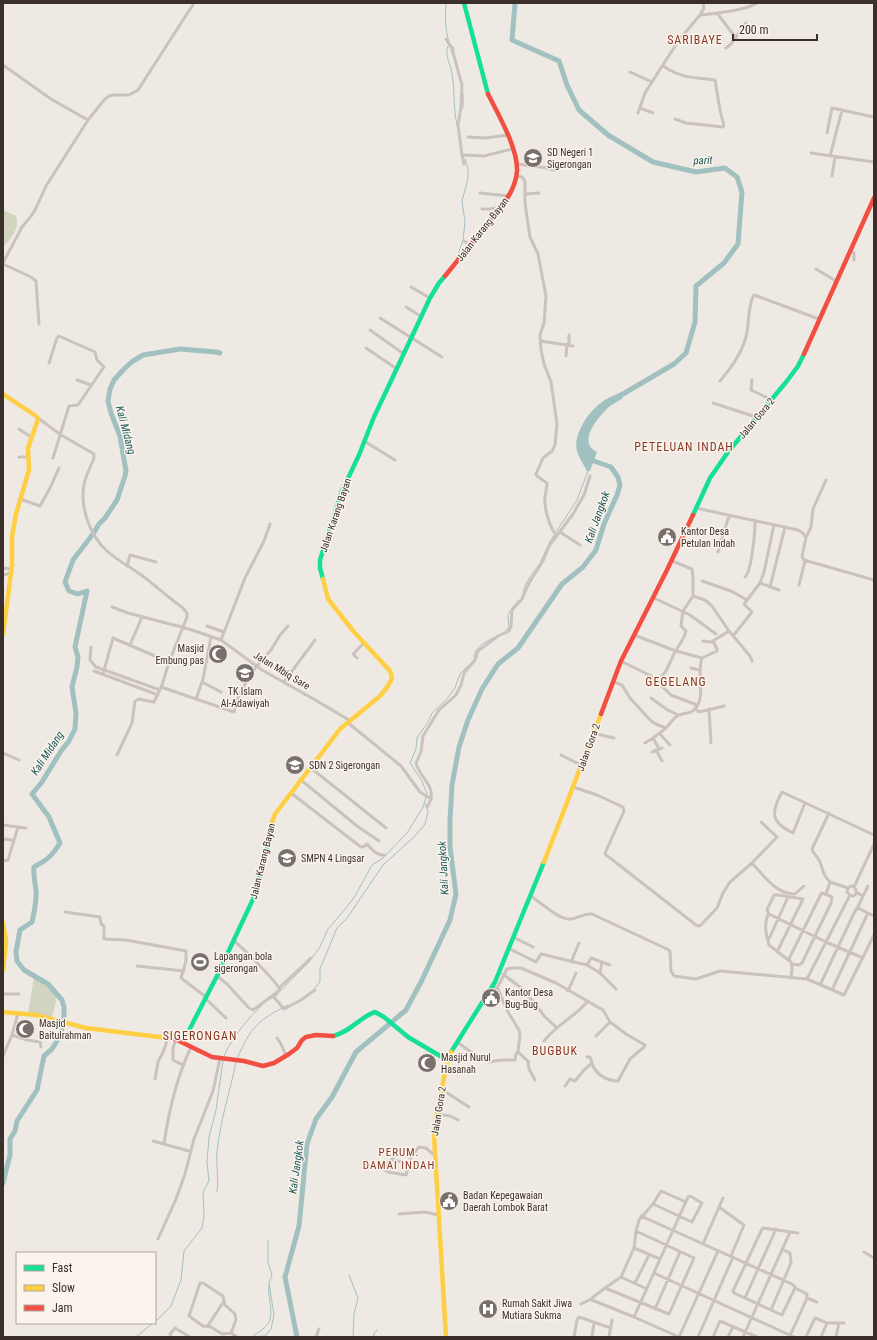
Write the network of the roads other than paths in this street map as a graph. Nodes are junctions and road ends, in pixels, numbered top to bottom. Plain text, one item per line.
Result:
1 (194, 3) edge
2 (464, 3) edge
3 (703, 3) edge
4 (757, 3) edge
5 (717, 13) junction
6 (700, 15) junction
7 (746, 23) dead end
8 (736, 38) junction
9 (446, 39) dead end
10 (726, 48) dead end
11 (3, 64) edge
12 (663, 66) junction
13 (630, 72) dead end
14 (652, 82) junction
15 (640, 108) junction
16 (842, 110) junction
17 (638, 113) dead end
18 (653, 113) dead end
19 (874, 117) edge
20 (675, 119) dead end
21 (88, 120) junction
22 (827, 133) dead end
23 (508, 135) junction
24 (468, 137) dead end
25 (512, 149) junction
26 (811, 153) dead end
27 (462, 155) junction
28 (830, 156) junction
29 (835, 157) junction
30 (874, 162) edge
31 (464, 164) dead end
32 (517, 164) junction
33 (557, 170) dead end
34 (516, 176) junction
35 (832, 176) dead end
36 (480, 193) dead end
37 (539, 193) dead end
38 (525, 194) junction
39 (509, 196) junction
40 (874, 198) edge
41 (501, 207) junction
42 (482, 209) dead end
43 (464, 242) dead end
44 (472, 245) junction
45 (850, 250) junction
46 (854, 260) dead end
47 (3, 264) edge
48 (816, 270) dead end
49 (836, 281) junction
50 (412, 287) dead end
51 (430, 298) junction
52 (406, 307) dead end
53 (422, 317) junction
54 (380, 318) dead end
55 (819, 319) junction
56 (39, 324) dead end
57 (370, 330) dead end
58 (569, 335) dead end
59 (412, 338) junction
60 (541, 341) junction
61 (568, 344) junction
62 (573, 346) dead end
63 (366, 348) dead end
64 (404, 354) junction
65 (566, 356) dead end
66 (442, 357) dead end
67 (49, 363) dead end
68 (396, 369) junction
69 (77, 380) dead end
70 (752, 380) dead end
71 (720, 381) dead end
72 (91, 385) junction
73 (3, 394) edge
74 (772, 400) junction
75 (713, 403) dead end
76 (756, 417) junction
77 (38, 418) junction
78 (19, 429) dead end
79 (60, 434) junction
80 (31, 437) junction
81 (364, 441) junction
82 (19, 457) dead end
83 (29, 457) junction
84 (52, 458) dead end
85 (395, 460) dead end
86 (59, 468) dead end
87 (590, 476) dead end
88 (826, 480) dead end
89 (20, 499) junction
90 (696, 508) junction
91 (730, 515) junction
92 (755, 520) junction
93 (270, 524) dead end
94 (774, 525) junction
95 (785, 528) junction
96 (560, 532) junction
97 (557, 536) junction
98 (806, 537) junction
99 (580, 545) dead end
100 (718, 552) dead end
101 (672, 561) junction
102 (805, 561) junction
103 (156, 562) dead end
104 (127, 566) junction
105 (3, 568) edge
106 (11, 571) junction
107 (3, 575) edge
108 (745, 577) dead end
109 (874, 580) edge
110 (702, 581) dead end
111 (760, 583) junction
112 (799, 584) dead end
113 (770, 587) junction
114 (779, 590) dead end
115 (694, 596) junction
116 (654, 598) junction
117 (747, 600) junction
118 (112, 607) dead end
119 (683, 611) junction
120 (142, 617) junction
121 (207, 626) dead end
122 (288, 626) dead end
123 (183, 627) junction
124 (729, 631) junction
125 (224, 632) junction
126 (3, 634) edge
127 (716, 634) dead end
128 (634, 635) junction
129 (733, 636) junction
130 (211, 637) junction
131 (221, 640) junction
132 (315, 640) dead end
133 (703, 641) dead end
134 (713, 641) junction
135 (364, 643) junction
136 (130, 645) junction
137 (91, 647) dead end
138 (676, 651) junction
139 (356, 658) dead end
140 (702, 658) junction
141 (621, 661) junction
142 (752, 661) dead end
143 (169, 662) junction
144 (258, 666) junction
145 (691, 668) dead end
146 (105, 670) junction
147 (699, 670) junction
148 (94, 671) dead end
149 (103, 674) junction
150 (613, 679) junction
151 (202, 682) junction
152 (284, 682) junction
153 (657, 682) junction
154 (161, 688) junction
155 (221, 692) dead end
156 (158, 695) junction
157 (651, 698) dead end
158 (196, 699) junction
159 (724, 706) dead end
160 (696, 707) junction
161 (709, 709) junction
162 (678, 715) junction
163 (348, 721) junction
164 (666, 728) junction
165 (593, 733) junction
166 (660, 734) junction
167 (614, 738) dead end
168 (653, 738) junction
169 (645, 743) dead end
170 (711, 743) dead end
171 (670, 745) dead end
172 (659, 749) junction
173 (652, 752) dead end
174 (3, 753) edge
175 (117, 754) dead end
176 (561, 756) dead end
177 (19, 760) dead end
178 (662, 761) dead end
179 (581, 765) junction
180 (311, 768) junction
181 (301, 780) junction
182 (574, 787) junction
183 (291, 793) junction
184 (431, 799) junction
185 (805, 803) junction
186 (427, 807) dead end
187 (829, 813) junction
188 (761, 822) dead end
189 (3, 825) edge
190 (18, 827) junction
191 (26, 828) dead end
192 (386, 828) dead end
193 (874, 835) edge
194 (3, 840) edge
195 (14, 841) junction
196 (379, 841) dead end
197 (874, 844) edge
198 (384, 855) dead end
199 (3, 861) edge
200 (752, 863) junction
201 (830, 882) junction
202 (804, 886) dead end
203 (868, 886) dead end
204 (854, 887) junction
205 (848, 888) junction
206 (856, 892) junction
207 (826, 894) junction
208 (850, 895) junction
209 (531, 896) junction
210 (863, 896) junction
211 (788, 897) junction
212 (857, 909) junction
213 (65, 912) dead end
214 (868, 913) junction
215 (769, 914) junction
216 (874, 916) edge
217 (778, 918) junction
218 (3, 923) edge
219 (790, 924) junction
220 (803, 931) junction
221 (874, 935) edge
222 (814, 936) junction
223 (515, 938) junction
224 (234, 941) junction
225 (768, 941) junction
226 (826, 942) junction
227 (579, 943) dead end
228 (838, 947) junction
229 (533, 948) dead end
230 (510, 949) junction
231 (777, 952) junction
232 (850, 952) junction
233 (311, 958) dead end
234 (863, 958) junction
235 (789, 959) junction
236 (571, 962) junction
237 (602, 962) junction
238 (792, 964) junction
239 (610, 965) dead end
240 (137, 966) dead end
241 (587, 966) junction
242 (3, 970) edge
243 (184, 970) junction
244 (576, 973) dead end
245 (600, 973) junction
246 (502, 974) junction
247 (217, 976) junction
248 (791, 978) junction
249 (807, 980) junction
250 (820, 985) junction
251 (492, 986) junction
252 (279, 988) junction
253 (497, 988) junction
254 (616, 989) dead end
255 (315, 990) dead end
256 (832, 990) junction
257 (568, 991) junction
258 (3, 994) edge
259 (19, 994) dead end
260 (274, 997) junction
261 (206, 998) junction
262 (587, 1002) junction
263 (18, 1013) junction
264 (3, 1014) edge
265 (226, 1018) dead end
266 (610, 1022) junction
267 (556, 1027) junction
268 (12, 1034) junction
269 (596, 1036) dead end
270 (168, 1037) junction
271 (277, 1038) dead end
272 (176, 1039) junction
273 (544, 1040) dead end
274 (183, 1042) junction
275 (457, 1042) junction
276 (41, 1046) dead end
277 (191, 1047) junction
278 (518, 1052) junction
279 (3, 1056) edge
280 (286, 1056) junction
281 (587, 1057) dead end
282 (222, 1059) junction
283 (447, 1060) junction
284 (592, 1063) junction
285 (183, 1065) junction
286 (155, 1079) dead end
287 (535, 1080) dead end
288 (565, 1086) dead end
289 (441, 1089) junction
290 (469, 1107) dead end
291 (437, 1114) junction
292 (458, 1120) dead end
293 (153, 1141) dead end
294 (164, 1144) junction
295 (190, 1151) junction
296 (434, 1155) junction
297 (411, 1157) junction
298 (391, 1160) junction
299 (409, 1164) junction
300 (724, 1198) dead end
301 (686, 1202) junction
302 (653, 1204) junction
303 (720, 1207) junction
304 (399, 1214) dead end
305 (438, 1215) junction
306 (641, 1216) junction
307 (679, 1216) junction
308 (673, 1230) junction
309 (776, 1230) junction
310 (636, 1231) junction
311 (790, 1232) junction
312 (798, 1233) dead end
313 (158, 1239) dead end
314 (703, 1244) junction
315 (666, 1245) junction
316 (634, 1248) junction
317 (782, 1249) junction
318 (718, 1251) junction
319 (680, 1252) junction
320 (864, 1252) dead end
321 (649, 1254) junction
322 (732, 1257) junction
323 (874, 1258) edge
324 (660, 1259) junction
325 (746, 1263) junction
326 (758, 1269) junction
327 (654, 1273) junction
328 (771, 1275) junction
329 (621, 1277) junction
330 (668, 1280) junction
331 (784, 1280) junction
332 (636, 1283) junction
333 (682, 1287) junction
334 (605, 1288) junction
335 (647, 1288) junction
336 (795, 1288) junction
337 (699, 1294) junction
338 (745, 1298) junction
339 (807, 1298) junction
340 (591, 1299) junction
341 (224, 1301) junction
342 (714, 1301) junction
343 (640, 1302) junction
344 (817, 1302) dead end
345 (581, 1304) dead end
346 (758, 1304) junction
347 (655, 1309) junction
348 (770, 1310) junction
349 (634, 1317) junction
350 (752, 1318) junction
351 (612, 1320) dead end
352 (594, 1323) junction
353 (827, 1323) junction
354 (839, 1323) junction
355 (844, 1323) dead end
356 (733, 1326) junction
357 (207, 1327) junction
358 (611, 1328) junction
359 (319, 1329) dead end
360 (746, 1332) junction
361 (230, 1333) junction
362 (791, 1336) edge
363 (171, 1337) edge
364 (190, 1337) edge
365 (238, 1337) edge
366 (261, 1337) edge
367 (265, 1337) edge
368 (316, 1337) edge
369 (446, 1337) edge
370 (574, 1337) edge
371 (592, 1337) edge
372 (610, 1337) edge
373 (679, 1337) edge
374 (698, 1337) edge
375 (713, 1337) edge
376 (728, 1337) edge
377 (743, 1337) edge
378 (757, 1337) edge
379 (806, 1337) edge
380 (821, 1337) edge
381 (836, 1337) edge

1 - 21 street
2 - 23 street, Jalan Karang Bayan
3 - 6 street
4 - 5 street
5 - 6 street
5 - 8 street
6 - 12 street
7 - 8 street
8 - 10 street
9 - 27 street
11 - 21 street
12 - 14 street
12 - 20 street
13 - 14 street
14 - 15 street
15 - 17 street
15 - 18 street
16 - 19 street
16 - 22 street
16 - 28 street
21 - 47 street
23 - 24 street
23 - 25 street, Jalan Karang Bayan
25 - 27 street
25 - 32 street, Jalan Karang Bayan
26 - 28 street
27 - 31 street
28 - 29 street
29 - 30 street
29 - 35 street
32 - 33 street
32 - 34 street, Jalan Karang Bayan
34 - 38 street
34 - 39 street, Jalan Karang Bayan
36 - 39 street
37 - 38 street
38 - 60 street
39 - 41 street, Jalan Karang Bayan
40 - 45 street, Jalan Gora 2
41 - 42 street
41 - 44 street, Jalan Karang Bayan
43 - 44 street
44 - 51 street, Jalan Karang Bayan
45 - 46 street
45 - 49 street, Jalan Gora 2
47 - 56 street
48 - 49 street
49 - 55 street, Jalan Gora 2
50 - 51 street
51 - 53 street, Jalan Karang Bayan
52 - 53 street
53 - 59 street, Jalan Karang Bayan
54 - 59 street
55 - 71 street
55 - 74 street, Jalan Gora 2
57 - 64 street
58 - 61 street
59 - 64 street, Jalan Karang Bayan
59 - 66 street
60 - 61 street
60 - 97 street
61 - 62 street
61 - 65 street
63 - 68 street
64 - 68 street, Jalan Karang Bayan
67 - 72 street
68 - 81 street, Jalan Karang Bayan
69 - 72 street
70 - 74 street
72 - 79 street
73 - 77 street
74 - 76 street, Jalan Gora 2
75 - 76 street
76 - 90 street, Jalan Gora 2
77 - 79 street
77 - 80 street
78 - 80 street
79 - 84 street
79 - 104 street
80 - 83 street
81 - 85 street
81 - 135 street, Jalan Karang Bayan
82 - 83 street
83 - 89 street
86 - 89 street
87 - 96 street
88 - 98 street
89 - 106 street
90 - 91 street
90 - 101 street, Jalan Gora 2
91 - 92 street
91 - 100 street
92 - 94 street
92 - 108 street
93 - 125 street
94 - 95 street
94 - 111 street
95 - 98 street
95 - 113 street
96 - 97 street
96 - 99 street
97 - 184 street
98 - 102 street
101 - 115 street
101 - 116 street, Jalan Gora 2
102 - 109 street
102 - 112 street
103 - 104 street
104 - 123 street
105 - 106 street
106 - 107 street
106 - 126 street
110 - 117 street
111 - 113 street
111 - 117 street
113 - 114 street
115 - 119 street
115 - 124 street
116 - 119 street
116 - 128 street, Jalan Gora 2
117 - 129 street
118 - 120 street, Jalan Mbiq Sare
119 - 127 street
119 - 138 street
120 - 123 street, Jalan Mbiq Sare
120 - 136 street
121 - 125 street
122 - 144 street
123 - 130 street, Jalan Mbiq Sare
123 - 143 street
124 - 129 street
124 - 134 street
125 - 131 street
128 - 138 street
128 - 141 street, Jalan Gora 2
129 - 142 street
130 - 131 street, Jalan Mbiq Sare
130 - 151 street
131 - 144 street, Jalan Mbiq Sare
132 - 152 street
133 - 134 street
134 - 140 street
135 - 139 street
135 - 163 street, Jalan Karang Bayan
136 - 143 street
136 - 146 street
137 - 146 street
138 - 140 street
138 - 153 street
140 - 147 street
141 - 150 street, Jalan Gora 2
141 - 153 street
143 - 154 street
144 - 152 street, Jalan Mbiq Sare
144 - 158 street
145 - 147 street
146 - 149 street
146 - 154 street
147 - 160 street
148 - 149 street
149 - 156 street
150 - 164 street
150 - 165 street, Jalan Gora 2
151 - 155 street
151 - 158 street
152 - 163 street, Jalan Mbiq Sare
153 - 160 street
154 - 156 street
154 - 158 street
156 - 175 street
157 - 162 street
159 - 161 street
160 - 161 street
160 - 162 street
161 - 170 street
162 - 164 street
163 - 180 street, Jalan Karang Bayan
163 - 184 street, Jalan Mbiq Sare
164 - 166 street
165 - 167 street
165 - 179 street, Jalan Gora 2
166 - 168 street
166 - 171 street
168 - 169 street
168 - 172 street
172 - 173 street
172 - 178 street
174 - 177 street
176 - 179 street
179 - 182 street, Jalan Gora 2
180 - 181 street, Jalan Karang Bayan
180 - 192 street
181 - 183 street, Jalan Karang Bayan
181 - 196 street
182 - 200 street
182 - 209 street, Jalan Gora 2
183 - 198 street
183 - 224 street, Jalan Karang Bayan
184 - 186 street
185 - 185 street
185 - 187 street
187 - 193 street
187 - 201 street
188 - 200 street
189 - 190 street
190 - 191 street
190 - 195 street
194 - 195 street
195 - 199 street
197 - 204 street
200 - 202 street
201 - 205 street
201 - 207 street
203 - 210 street
204 - 205 street
204 - 206 street
205 - 208 street
206 - 208 street
206 - 210 street
207 - 220 street
207 - 222 street
208 - 226 street
209 - 223 street, Jalan Gora 2
209 - 248 street
210 - 212 street
211 - 215 street
211 - 217 street
211 - 219 street
212 - 214 street
212 - 228 street
213 - 243 street
214 - 216 street
214 - 232 street
215 - 217 street
215 - 225 street
217 - 219 street
217 - 225 street
218 - 242 street
219 - 220 street
219 - 231 street
220 - 222 street
220 - 235 street
221 - 234 street
222 - 226 street
222 - 238 street
223 - 229 street
223 - 230 street, Jalan Gora 2
224 - 247 street, Jalan Karang Bayan
224 - 252 street
225 - 231 street
226 - 228 street
226 - 249 street
227 - 236 street
228 - 232 street
228 - 250 street
230 - 236 street
230 - 246 street, Jalan Gora 2
231 - 235 street
232 - 234 street
232 - 256 street
233 - 252 street
234 - 256 street
235 - 238 street
236 - 241 street
237 - 239 street
237 - 241 street
237 - 245 street
238 - 248 street
240 - 243 street
241 - 245 street
243 - 261 street
244 - 257 street
245 - 254 street
246 - 251 street, Jalan Gora 2
246 - 253 street
246 - 257 street
246 - 267 street
247 - 260 street
247 - 261 street, Jalan Karang Bayan
248 - 249 street
249 - 250 street
250 - 256 street
251 - 253 street
251 - 275 street, Jalan Gora 2
252 - 260 street
253 - 278 street
255 - 260 street
257 - 262 street
258 - 259 street
261 - 265 street
261 - 274 street, Jalan Karang Bayan
262 - 266 street
262 - 267 street
263 - 264 street
263 - 268 street
263 - 270 street
266 - 269 street
266 - 284 street
267 - 273 street
268 - 276 street
268 - 279 street
270 - 272 street
270 - 286 street
271 - 280 street
272 - 274 street
272 - 285 street
274 - 277 street
275 - 278 street
275 - 283 street, Jalan Gora 2
277 - 282 street
277 - 285 street
278 - 287 street
280 - 282 street
280 - 283 street
281 - 284 street
282 - 295 street
283 - 289 street, Jalan Gora 2
284 - 288 street
285 - 294 street
289 - 290 street
289 - 291 street, Jalan Gora 2
291 - 292 street
291 - 296 street, Jalan Gora 2
293 - 294 street
294 - 295 street
295 - 313 street
296 - 297 street
296 - 305 street, Jalan Gora 2
297 - 298 street
297 - 299 street
298 - 299 street
298 - 299 street
300 - 303 street
301 - 302 street
301 - 307 street
301 - 307 street
302 - 306 street
302 - 307 street
303 - 314 street
303 - 322 street
304 - 305 street
305 - 369 street, Jalan Gora 2
306 - 308 street
306 - 310 street
307 - 308 street
308 - 314 street
308 - 315 street
309 - 311 street
309 - 325 street
309 - 326 street
310 - 315 street
310 - 316 street
311 - 312 street
311 - 317 street
314 - 318 street
315 - 319 street
315 - 324 street
316 - 321 street
316 - 329 street
317 - 328 street
317 - 331 street
318 - 322 street
318 - 337 street
319 - 330 street
319 - 333 street
320 - 323 street
321 - 324 street
321 - 332 street
322 - 325 street
322 - 342 street
324 - 327 street
325 - 326 street
325 - 338 street
326 - 328 street
326 - 338 street
327 - 330 street
327 - 335 street
328 - 331 street
328 - 346 street
329 - 332 street
329 - 334 street
330 - 333 street
330 - 347 street
331 - 336 street
331 - 348 street
332 - 335 street
333 - 337 street
333 - 347 street
334 - 340 street
334 - 343 street
335 - 343 street
336 - 339 street
336 - 348 street
337 - 342 street
337 - 373 street
338 - 346 street
339 - 344 street
339 - 362 street
340 - 345 street
340 - 349 street
341 - 357 street
341 - 357 street
341 - 361 street
342 - 350 street
342 - 374 street
343 - 347 street
343 - 349 street
346 - 348 street
346 - 350 street
349 - 373 street
350 - 360 street
350 - 362 street
351 - 358 street
352 - 358 street
352 - 370 street
352 - 371 street
353 - 354 street
353 - 379 street
353 - 380 street
354 - 355 street
354 - 381 street
356 - 360 street
356 - 375 street
356 - 376 street
357 - 361 street
358 - 372 street
359 - 368 street
360 - 377 street
360 - 378 street
361 - 365 street
363 - 364 street
366 - 367 street

